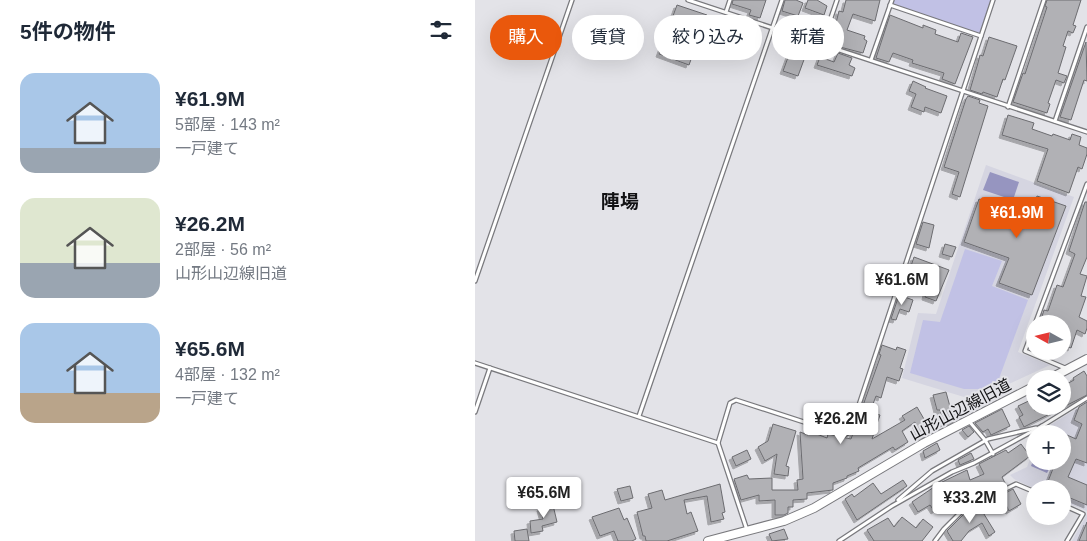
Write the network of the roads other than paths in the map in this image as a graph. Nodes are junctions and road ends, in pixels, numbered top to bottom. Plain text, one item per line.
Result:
1 (572, 0) edge
2 (688, 0) edge
3 (730, 0) edge
4 (782, 0) edge
5 (837, 0) edge
6 (892, 0) edge
7 (993, 0) edge
8 (1043, 0) edge
9 (890, 5) junction
10 (726, 12) junction
11 (777, 15) edge
12 (832, 15) edge
13 (1087, 27) edge
14 (772, 28) edge
15 (772, 31) edge
16 (981, 36) junction
17 (844, 51) edge
18 (871, 60) junction
19 (963, 91) junction
20 (1008, 106) junction
21 (1055, 121) junction
22 (1087, 132) edge
23 (1087, 184) edge
24 (1085, 198) edge
25 (475, 281) edge
26 (1087, 359) edge
27 (475, 363) edge
28 (490, 368) junction
29 (1067, 369) joint
30 (1026, 390) edge
31 (1087, 398) edge
32 (475, 412) edge
33 (639, 416) junction
34 (967, 420) junction
35 (1044, 425) edge
36 (1026, 430) edge
37 (1026, 435) edge
38 (985, 440) junction
39 (718, 443) junction
40 (993, 454) junction
41 (1026, 488) edge
42 (892, 506) junction
43 (1071, 509) edge
44 (748, 532) junction
45 (708, 541) edge
46 (839, 541) edge
47 (935, 541) edge
48 (1067, 541) edge

1 - 25 lane
2 - 10 lane
3 - 10 lane
4 - 11 lane
5 - 12 lane
6 - 9 lane
7 - 16 lane
8 - 20 lane
9 - 16 lane
9 - 18 lane
10 - 14 lane
13 - 21 lane
15 - 33 lane
16 - 19 lane
17 - 18 lane
18 - 19 lane
19 - 20 lane
19 - 39 lane
20 - 21 lane
21 - 22 lane
23 - 24 lane
24 - 29 lane
26 - 29 street
27 - 28 lane
28 - 32 lane
28 - 33 lane
30 - 34 street, 山形山辺線旧道
31 - 35 lane
33 - 39 lane
34 - 38 lane
34 - 44 street, 山形山辺線旧道
36 - 38 lane
37 - 40 lane
38 - 40 lane
38 - 42 lane
39 - 44 lane
40 - 42 lane
41 - 47 lane
42 - 46 lane
43 - 48 lane
44 - 45 street, 山形山辺線旧道

